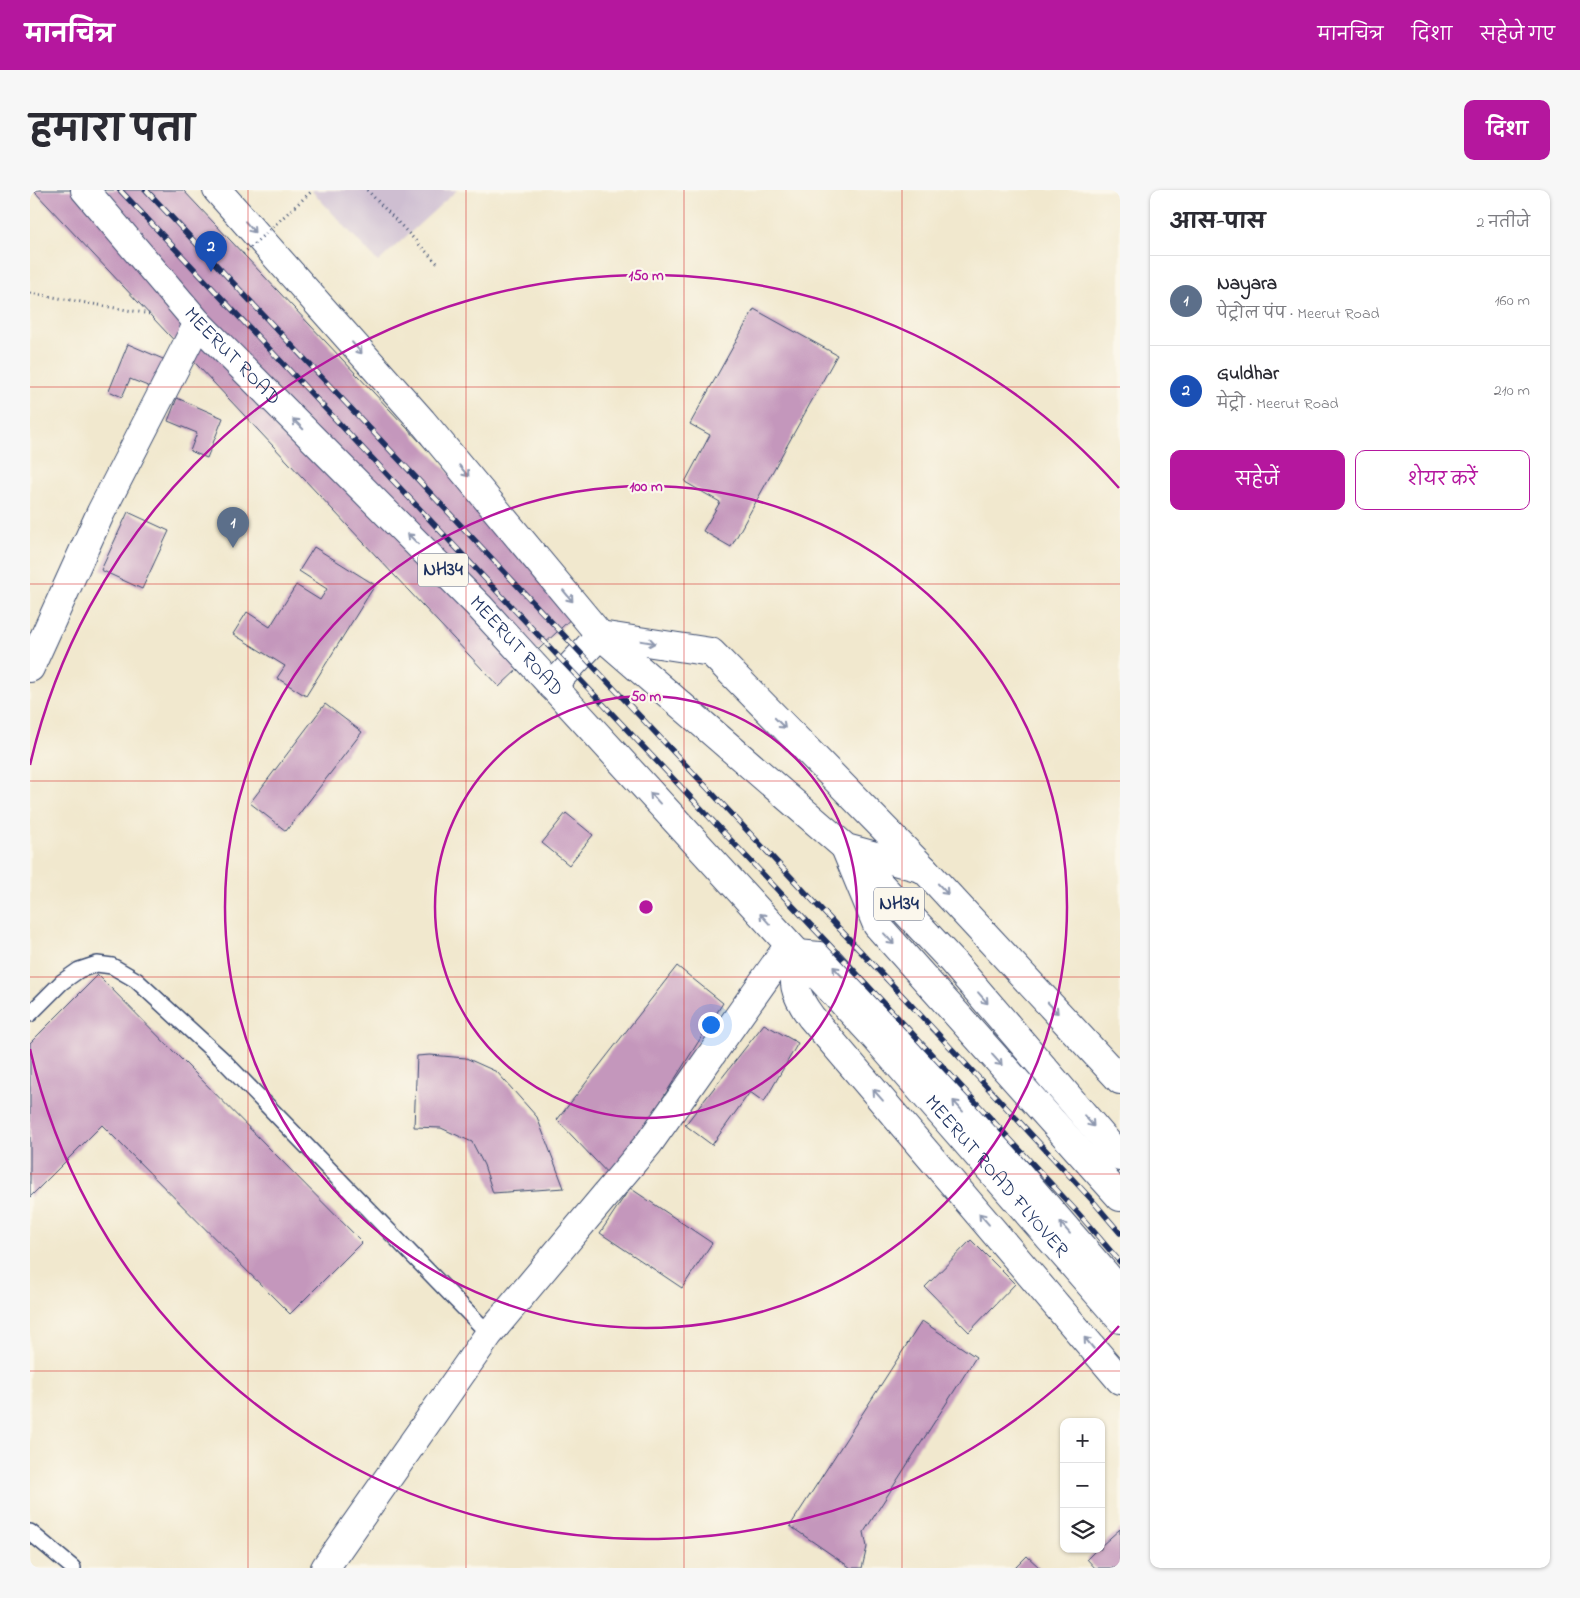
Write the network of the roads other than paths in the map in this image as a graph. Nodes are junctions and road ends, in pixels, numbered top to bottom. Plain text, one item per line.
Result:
1 (85, 190) edge
2 (218, 190) edge
3 (198, 323) junction
4 (600, 635) junction
5 (30, 668) edge
6 (552, 686) junction
7 (846, 848) junction
8 (924, 869) junction
9 (793, 950) junction
10 (30, 1014) edge
11 (1119, 1078) edge
12 (1120, 1157) edge
13 (1120, 1197) edge
14 (1120, 1292) edge
15 (1120, 1319) edge
16 (489, 1334) junction
17 (1120, 1380) edge
18 (30, 1532) edge
19 (73, 1568) edge
20 (325, 1568) edge

1 - 3 main road, MEERUT ROAD / NH34
2 -> 4 main road, NH34
3 - 5 main road
6 -> 3 main road, MEERUT ROAD / NH34
4 - 6 main road
4 - 7 main road, NH34
4 -> 8 main road
9 -> 6 main road, MEERUT ROAD / NH34
7 - 8 main road
7 -> 12 main road, NH34
7 -> 13 main road
8 -> 11 main road
14 -> 9 main road
9 - 15 main road, MEERUT ROAD FLYOVER / NH34
9 - 16 main road
17 -> 9 main road
10 - 16 lane
16 - 20 main road
18 - 19 lane

